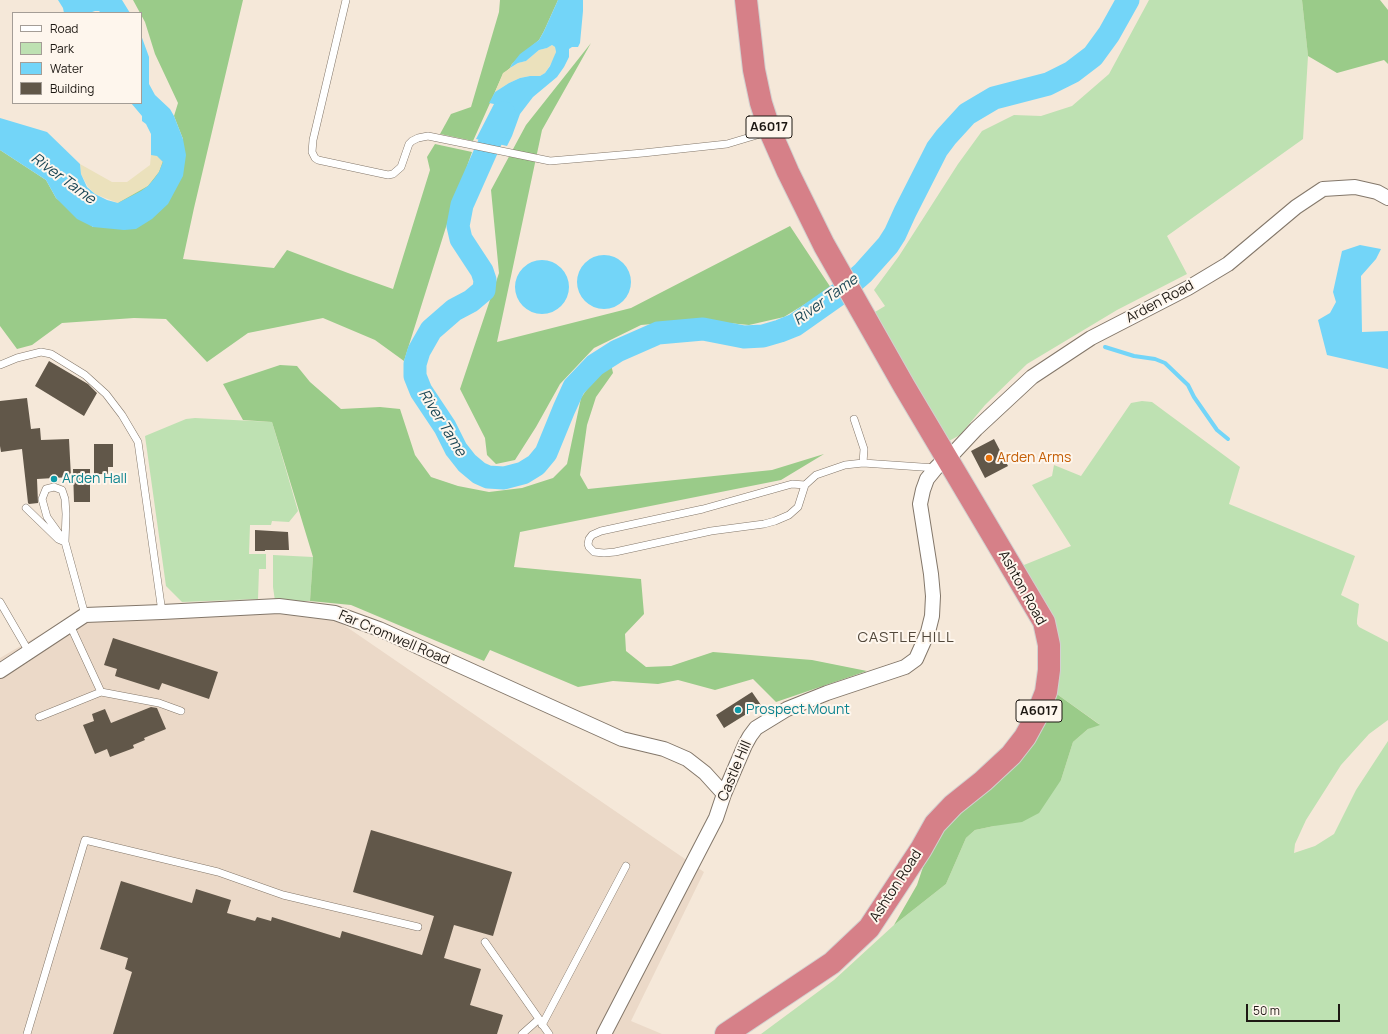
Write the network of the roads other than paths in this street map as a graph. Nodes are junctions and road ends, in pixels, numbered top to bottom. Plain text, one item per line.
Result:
1 (346, 0) edge
2 (746, 0) edge
3 (770, 131) junction
4 (1388, 198) edge
5 (0, 365) edge
6 (854, 419) dead end
7 (942, 463) junction
8 (863, 464) junction
9 (805, 485) junction
10 (26, 508) dead end
11 (66, 542) junction
12 (0, 602) edge
13 (162, 612) junction
14 (85, 615) junction
15 (70, 625) junction
16 (29, 652) junction
17 (0, 671) edge
18 (101, 692) junction
19 (180, 711) dead end
20 (39, 717) dead end
21 (724, 794) junction
22 (626, 866) dead end
23 (418, 927) dead end
24 (485, 942) dead end
25 (540, 1022) junction
26 (27, 1034) edge
27 (522, 1034) edge
28 (549, 1034) edge
29 (604, 1034) edge
30 (726, 1034) edge

1 - 3 lane
2 - 3 highway, A6017
3 - 7 highway, Ashton Road / A6017
4 - 7 street, Arden Road
5 - 13 lane
6 - 8 lane
7 - 8 lane
7 - 21 street, Castle Hill
7 - 30 highway, Ashton Road / A6017
8 - 9 lane
9 - 9 lane
10 - 11 lane
11 - 11 lane
11 - 14 lane
12 - 16 lane
13 - 14 street, Far Cromwell Road
13 - 21 street, Far Cromwell Road
14 - 15 street
15 - 16 street
15 - 18 lane
16 - 17 street
18 - 19 lane
18 - 20 lane
21 - 29 street, Castle Hill
22 - 25 lane
23 - 26 lane
24 - 25 lane
25 - 27 lane
25 - 28 lane

